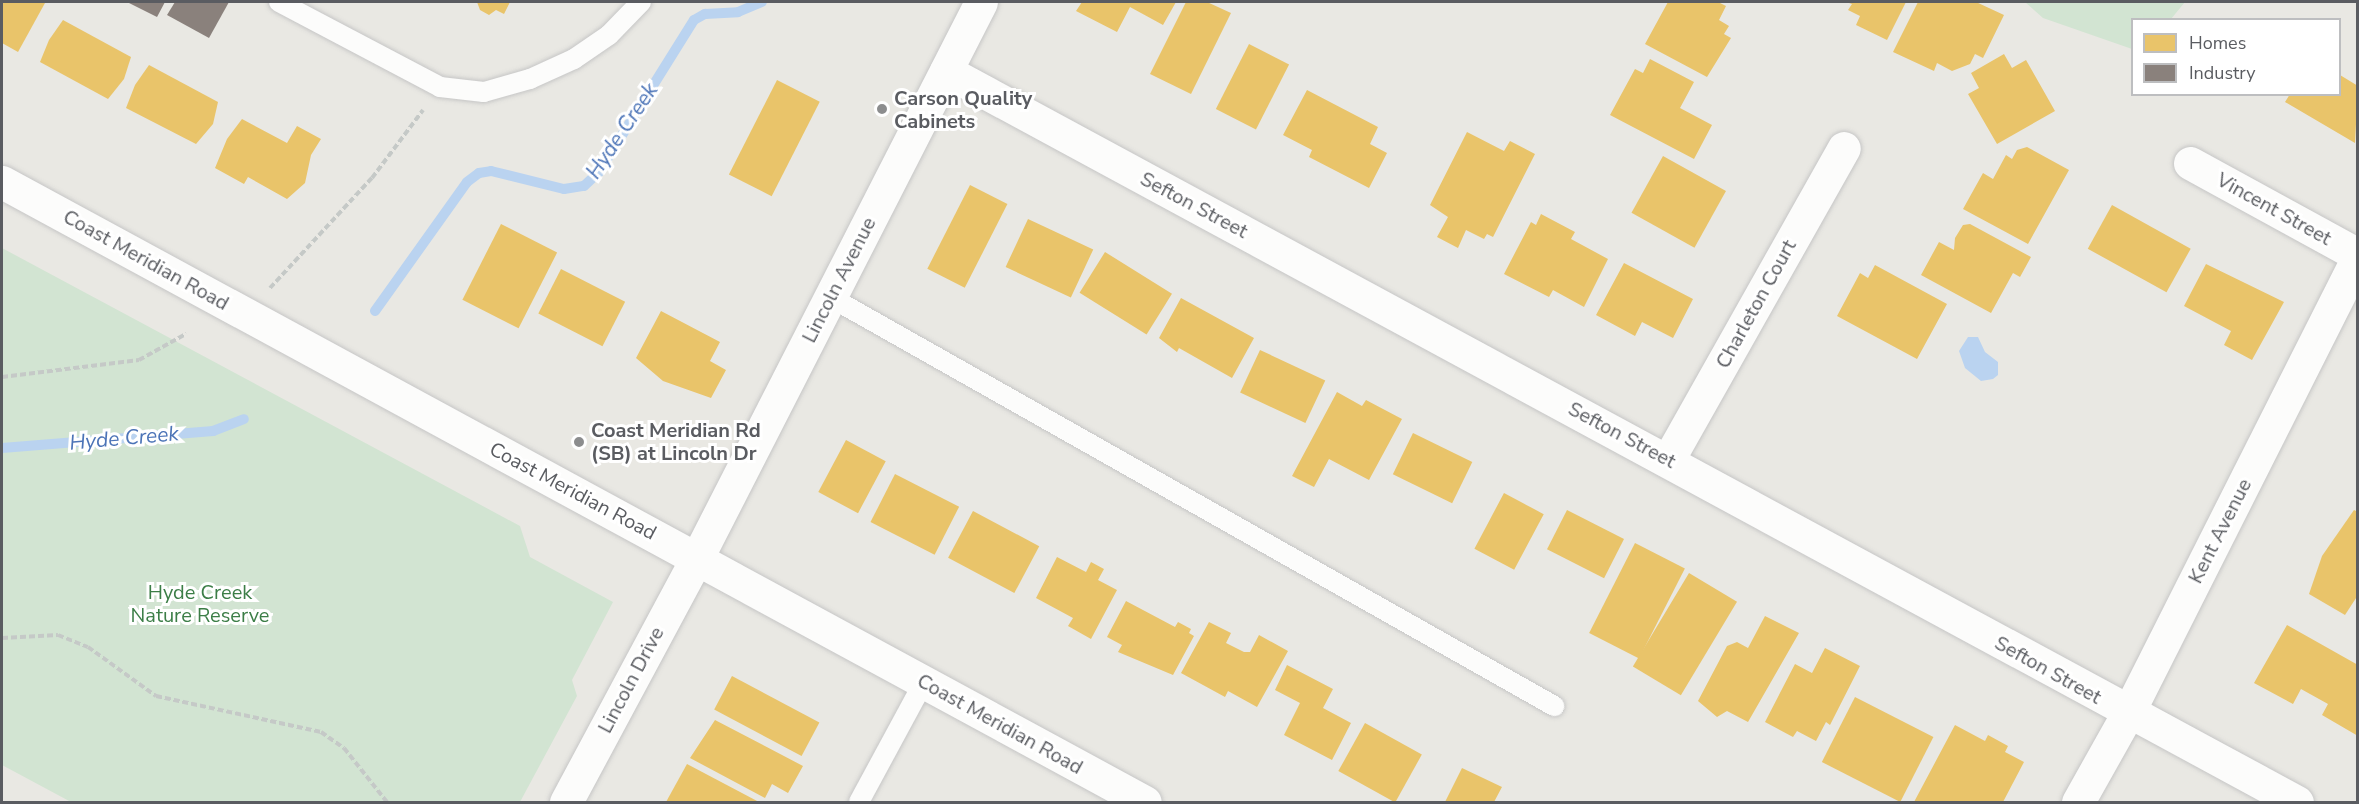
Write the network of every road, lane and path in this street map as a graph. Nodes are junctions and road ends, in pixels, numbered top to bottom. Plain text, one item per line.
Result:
1 (279, 2) edge
2 (641, 2) edge
3 (981, 2) edge
4 (946, 71) junction
5 (440, 87) junction
6 (1844, 148) dead end
7 (2190, 163) dead end
8 (2, 182) edge
9 (2358, 256) edge
10 (830, 297) junction
11 (245, 314) junction
12 (186, 334) dead end
13 (2, 377) edge
14 (1668, 460) junction
15 (697, 558) junction
16 (2, 638) edge
17 (924, 682) junction
18 (1554, 706) dead end
19 (2128, 713) junction
20 (387, 802) edge
21 (566, 802) edge
22 (859, 802) edge
23 (1145, 802) edge
24 (2078, 802) edge
25 (2297, 802) edge

1 - 5 lane
2 - 5 lane
3 - 4 street, Lincoln Avenue
4 - 10 street, Lincoln Avenue
4 - 14 street, Sefton Street
5 - 11 path
6 - 14 street, Charleton Court
7 - 9 street, Vincent Street
8 - 11 street, Coast Meridian Road
9 - 19 street, Kent Avenue
10 - 15 street, Lincoln Avenue
10 - 18 lane
11 - 15 street, Coast Meridian Road
12 - 13 path
14 - 19 street, Sefton Street
15 - 17 street, Coast Meridian Road
15 - 21 street, Lincoln Drive
16 - 20 path
17 - 22 lane
17 - 23 street, Coast Meridian Road
19 - 24 street, Kent Avenue
19 - 25 street, Sefton Street

